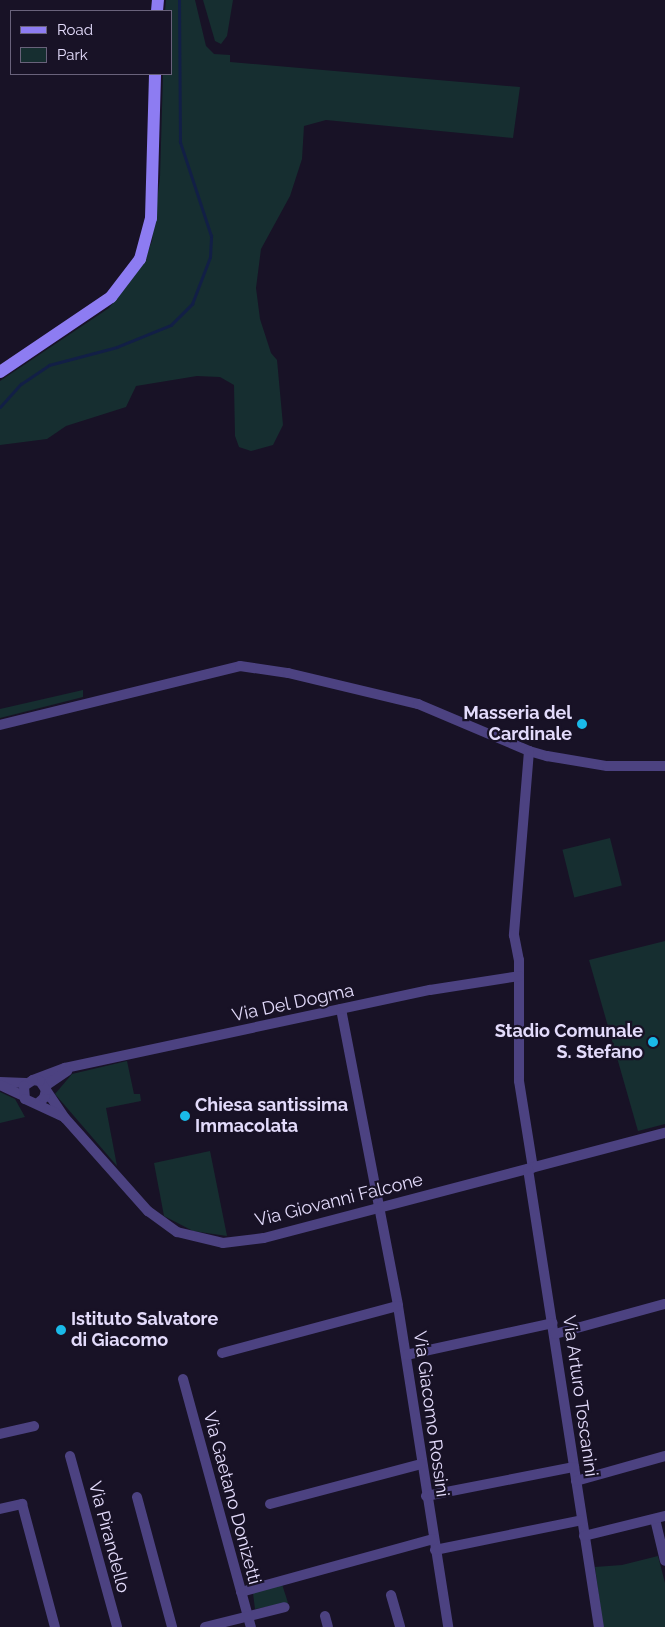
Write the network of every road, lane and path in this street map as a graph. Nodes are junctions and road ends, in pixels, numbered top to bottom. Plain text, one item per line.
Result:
1 (155, 75) edge
2 (0, 372) edge
3 (0, 725) edge
4 (528, 751) junction
5 (665, 766) edge
6 (519, 976) junction
7 (341, 1009) junction
8 (74, 1067) junction
9 (30, 1082) junction
10 (0, 1084) edge
11 (45, 1088) junction
12 (24, 1096) junction
13 (38, 1103) junction
14 (65, 1118) junction
15 (665, 1132) edge
16 (530, 1168) junction
17 (380, 1206) junction
18 (665, 1304) edge
19 (398, 1306) junction
20 (553, 1323) junction
21 (555, 1334) junction
22 (222, 1353) dead end
23 (406, 1355) junction
24 (183, 1378) dead end
25 (34, 1426) dead end
26 (0, 1434) edge
27 (70, 1456) dead end
28 (665, 1456) edge
29 (421, 1464) junction
30 (574, 1467) junction
31 (576, 1481) junction
32 (426, 1496) junction
33 (137, 1497) dead end
34 (270, 1504) dead end
35 (0, 1509) edge
36 (660, 1517) edge
37 (582, 1520) junction
38 (584, 1536) junction
39 (433, 1539) junction
40 (435, 1550) junction
41 (665, 1560) edge
42 (241, 1592) junction
43 (391, 1594) dead end
44 (285, 1607) dead end
45 (325, 1616) dead end
46 (249, 1622) edge
47 (55, 1627) edge
48 (117, 1627) edge
49 (172, 1627) edge
50 (205, 1627) edge
51 (328, 1627) edge
52 (400, 1627) edge
53 (448, 1627) edge
54 (599, 1627) edge

1 - 2 street
3 - 4 street
4 - 5 street
4 - 6 street, Via Arturo Toscanini
6 - 7 street, Via Del Dogma
6 - 16 street, Via Arturo Toscanini
7 - 8 street, Via Del Dogma
7 - 17 street, Via Giacomo Rossini
8 - 9 street, Via Del Dogma
8 - 11 street
9 - 10 street
9 - 11 street
9 - 12 street
10 - 12 street
11 - 13 street
11 - 14 street, Via Giovanni Falcone
12 - 13 street
13 - 14 street, Via Giovanni Falcone
14 - 17 street, Via Giovanni Falcone
15 - 16 street, Via Giovanni Falcone
16 - 17 street, Via Giovanni Falcone
16 - 20 street, Via Arturo Toscanini
17 - 19 street, Via Giacomo Rossini
18 - 21 street
19 - 22 street
19 - 23 street, Via Giacomo Rossini
20 - 21 street, Via Arturo Toscanini
20 - 23 street
21 - 30 street, Via Arturo Toscanini
23 - 29 street, Via Giacomo Rossini
24 - 42 street, Via Gaetano Donizetti
25 - 26 street
27 - 48 street, Via Pirandello
28 - 31 street
29 - 32 street, Via Giacomo Rossini
29 - 34 street
30 - 31 street, Via Arturo Toscanini
30 - 32 street
31 - 37 street, Via Arturo Toscanini
32 - 39 street, Via Giacomo Rossini
33 - 49 street
35 - 47 street
36 - 38 street
36 - 41 street
37 - 38 street, Via Arturo Toscanini
37 - 40 street
38 - 54 street, Via Arturo Toscanini
39 - 40 street, Via Giacomo Rossini
39 - 42 street
40 - 53 street, Via Giacomo Rossini
42 - 46 street, Via Gaetano Donizetti
43 - 52 street
44 - 46 street
45 - 51 street
46 - 50 street

